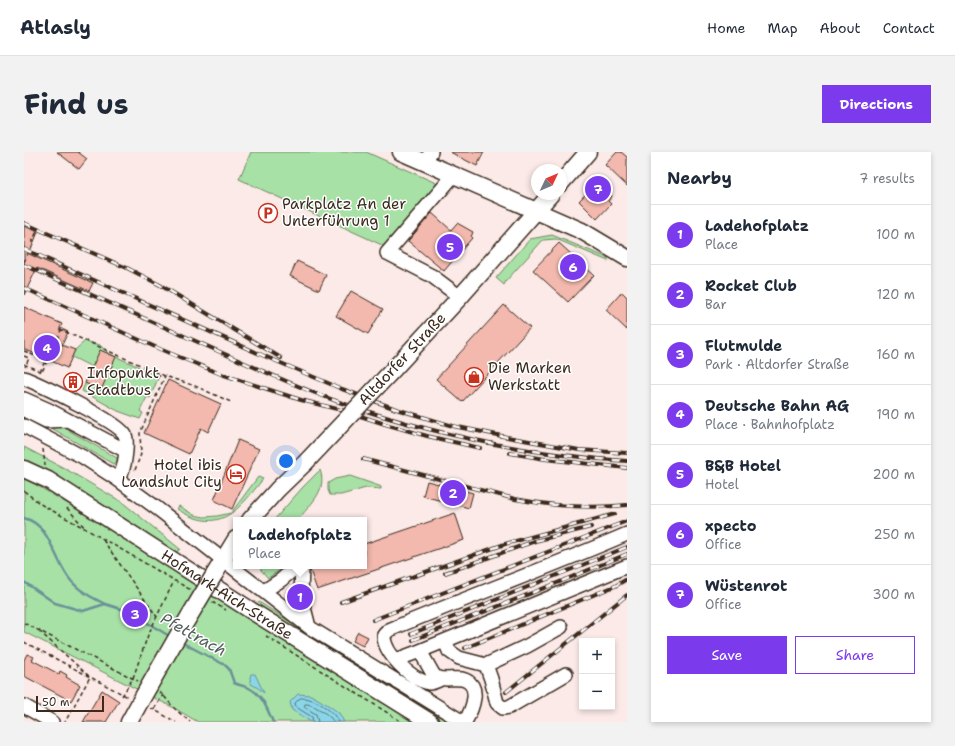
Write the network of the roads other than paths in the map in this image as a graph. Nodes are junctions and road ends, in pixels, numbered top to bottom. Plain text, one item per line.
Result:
1 (401, 152) edge
2 (588, 152) edge
3 (428, 157) edge
4 (454, 175) junction
5 (567, 176) edge
6 (546, 200) edge
7 (537, 211) junction
8 (627, 258) edge
9 (460, 297) junction
10 (25, 369) edge
11 (24, 399) edge
12 (24, 410) edge
13 (68, 420) junction
14 (24, 426) edge
15 (126, 451) junction
16 (24, 469) edge
17 (117, 479) junction
18 (253, 517) edge
19 (627, 534) edge
20 (233, 544) edge
21 (223, 560) junction
22 (627, 566) edge
23 (233, 568) edge
24 (235, 569) edge
25 (294, 569) edge
26 (302, 569) edge
27 (264, 591) junction
28 (309, 627) junction
29 (561, 627) dead end
30 (445, 641) junction
31 (420, 651) junction
32 (396, 660) junction
33 (486, 665) junction
34 (566, 674) dead end
35 (441, 679) junction
36 (24, 706) edge
37 (52, 722) edge
38 (129, 722) edge
39 (430, 722) edge
40 (464, 722) edge

1 - 3 main road
2 - 5 main road
3 - 4 main road
4 - 7 main road
4 - 9 street
6 - 7 main road, Altdorfer Straße
7 - 8 main road
7 - 9 main road, Altdorfer Straße
9 - 18 main road, Altdorfer Straße, bridge
10 - 15 street
11 - 13 street
12 - 13 street
13 - 15 street
14 - 17 street, Hofmark-Aich-Straße
15 - 17 street
16 - 39 main road, Hofmark-Aich-Straße
17 - 21 street, Hofmark-Aich-Straße
19 - 32 street
20 - 21 main road
21 - 23 street, Hofmark-Aich-Straße
21 - 38 main road, bridge
22 - 30 street
24 - 27 street, Hofmark-Aich-Straße
25 - 27 street
26 - 28 street
27 - 28 street, Hofmark-Aich-Straße
28 - 40 street, Hofmark-Aich-Straße
29 - 33 street
30 - 31 street
30 - 33 street
31 - 32 street
31 - 35 street
32 - 35 street
33 - 34 street
35 - 40 street
36 - 37 street

